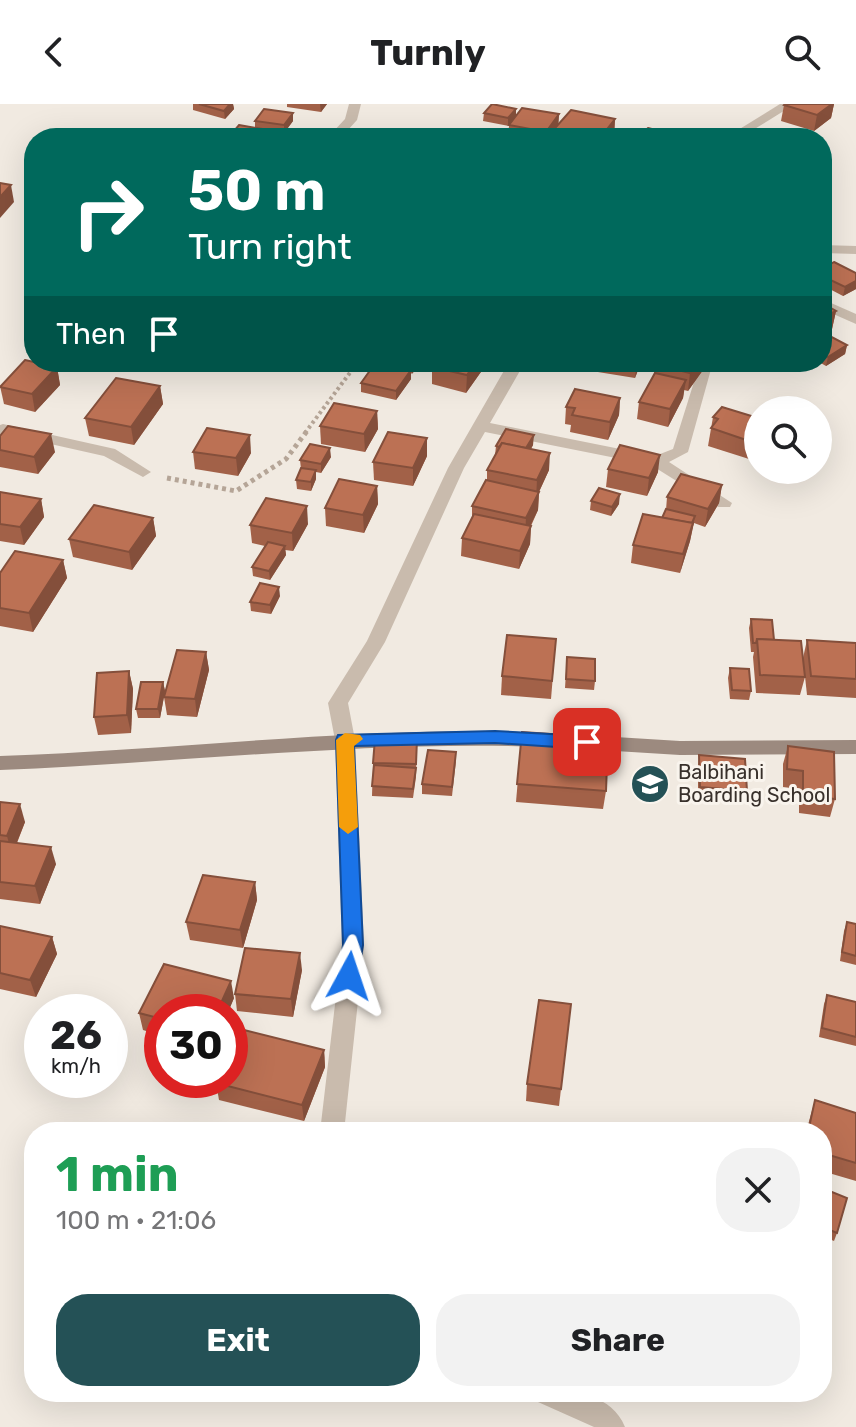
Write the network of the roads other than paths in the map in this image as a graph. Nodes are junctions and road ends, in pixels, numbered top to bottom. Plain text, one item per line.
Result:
1 (355, 104) edge
2 (789, 104) edge
3 (343, 128) edge
4 (748, 128) edge
5 (832, 249) edge
6 (856, 250) edge
7 (832, 308) edge
8 (856, 320) edge
9 (511, 372) edge
10 (705, 372) edge
11 (480, 426) junction
12 (1, 429) edge
13 (656, 461) junction
14 (143, 472) road end
15 (724, 503) edge
16 (345, 740) junction
17 (856, 747) edge
18 (0, 763) edge
19 (333, 1122) edge
20 (570, 1402) edge
21 (611, 1427) edge

1 - 3 street
2 - 4 street
5 - 6 street
7 - 8 street
9 - 11 street
10 - 13 street
11 - 13 street
11 - 16 street
12 - 14 street
13 - 15 street
16 - 17 street
16 - 18 street
16 - 19 street
20 - 21 street

